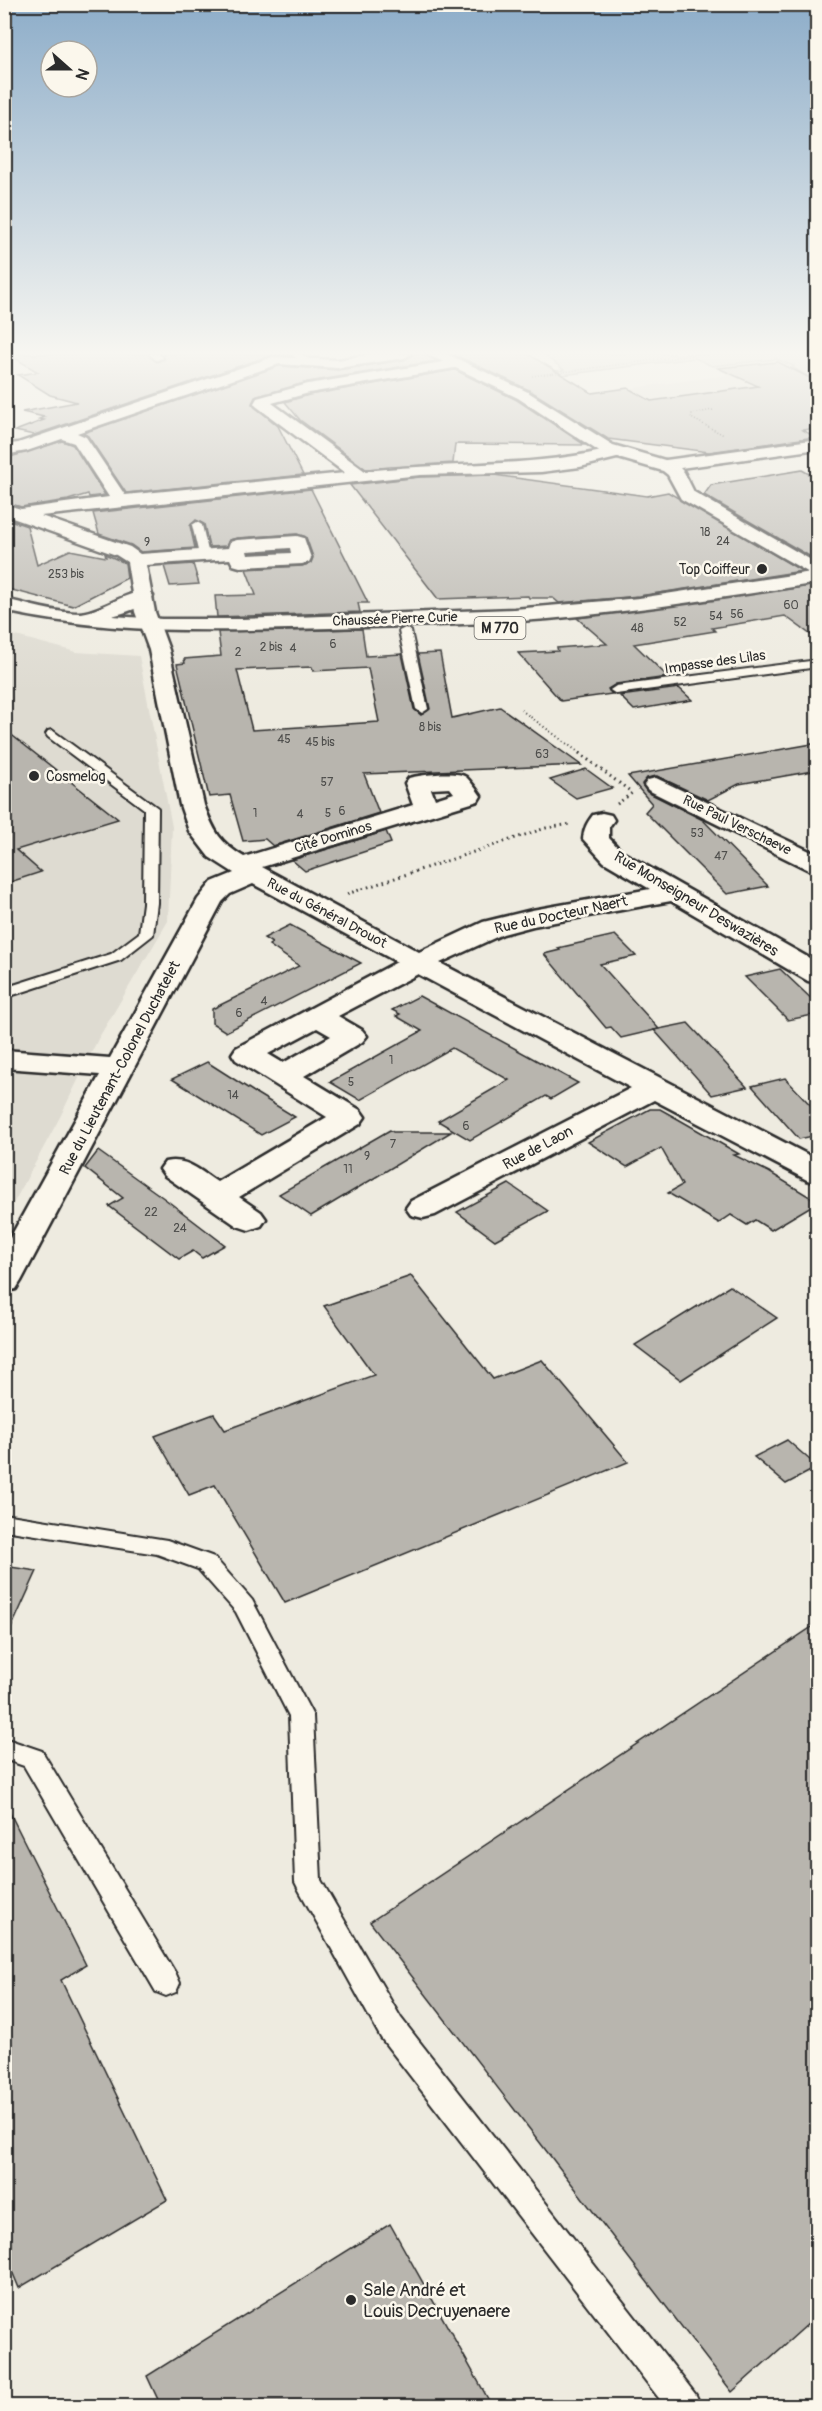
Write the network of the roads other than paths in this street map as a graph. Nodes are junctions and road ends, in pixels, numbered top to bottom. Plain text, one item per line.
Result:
1 (97, 467) edge
2 (348, 467) edge
3 (545, 467) edge
4 (668, 467) edge
5 (361, 476) junction
6 (120, 501) junction
7 (13, 512) edge
8 (197, 525) dead end
9 (239, 553) dead end
10 (204, 555) junction
11 (136, 560) junction
12 (818, 572) edge
13 (818, 577) edge
14 (818, 591) edge
15 (143, 596) junction
16 (4, 605) edge
17 (4, 620) edge
18 (74, 620) junction
19 (405, 631) junction
20 (153, 633) junction
21 (818, 663) edge
22 (616, 690) dead end
23 (422, 709) dead end
24 (52, 734) dead end
25 (656, 785) dead end
26 (426, 808) dead end
27 (602, 820) road end
28 (818, 865) edge
29 (247, 870) junction
30 (674, 893) junction
31 (420, 962) junction
32 (818, 975) edge
33 (4, 993) edge
34 (316, 1016) junction
35 (4, 1059) edge
36 (121, 1068) junction
37 (282, 1076) junction
38 (653, 1088) junction
39 (176, 1168) dead end
40 (818, 1173) edge
41 (216, 1196) junction
42 (423, 1208) dead end
43 (249, 1219) dead end
44 (4, 1281) edge
45 (4, 1522) edge
46 (4, 1748) edge
47 (166, 1983) dead end
48 (685, 2406) edge

1 - 6 street
2 - 5 street
3 - 5 street
4 - 12 street
5 - 6 street
6 - 7 street
7 - 11 street
8 - 10 lane
9 - 10 street
10 - 11 street
11 - 15 street, Rue du Général Drouot
13 - 20 street, Chaussée Pierre Curie / M 770
14 - 19 street, Chaussée Pierre Curie / M 770
15 - 18 street
15 - 20 street, Rue du Général Drouot
16 - 18 street, M 770
17 - 20 street, M 770
18 - 20 street, M 770
19 - 20 street, Chaussée Pierre Curie / M 770
19 - 23 lane
20 - 29 street, Rue du Général Drouot
21 - 22 lane, Impasse des Lilas
24 - 33 lane
25 - 28 street, Rue Paul Verschaeve
26 - 29 street, Cité Dominos
27 - 30 street, Rue Monseigneur Deswazières
29 - 31 street, Rue du Général Drouot
29 - 36 street, Rue du Lieutenant-Colonel Duchatelet
30 - 31 street, Rue du Docteur Naert
30 - 32 street, Rue Monseigneur Deswazières
31 - 34 street, Rue du Docteur Naert
31 - 38 street, Rue du Général Drouot
34 - 37 street, Rue du Docteur Naert
34 - 37 street
35 - 36 street
36 - 44 street, Rue du Lieutenant-Colonel Duchatelet
37 - 41 street
38 - 40 street, Rue du Général Drouot
38 - 42 street, Rue de Laon
39 - 41 street
41 - 43 street
45 - 48 lane
46 - 47 lane

